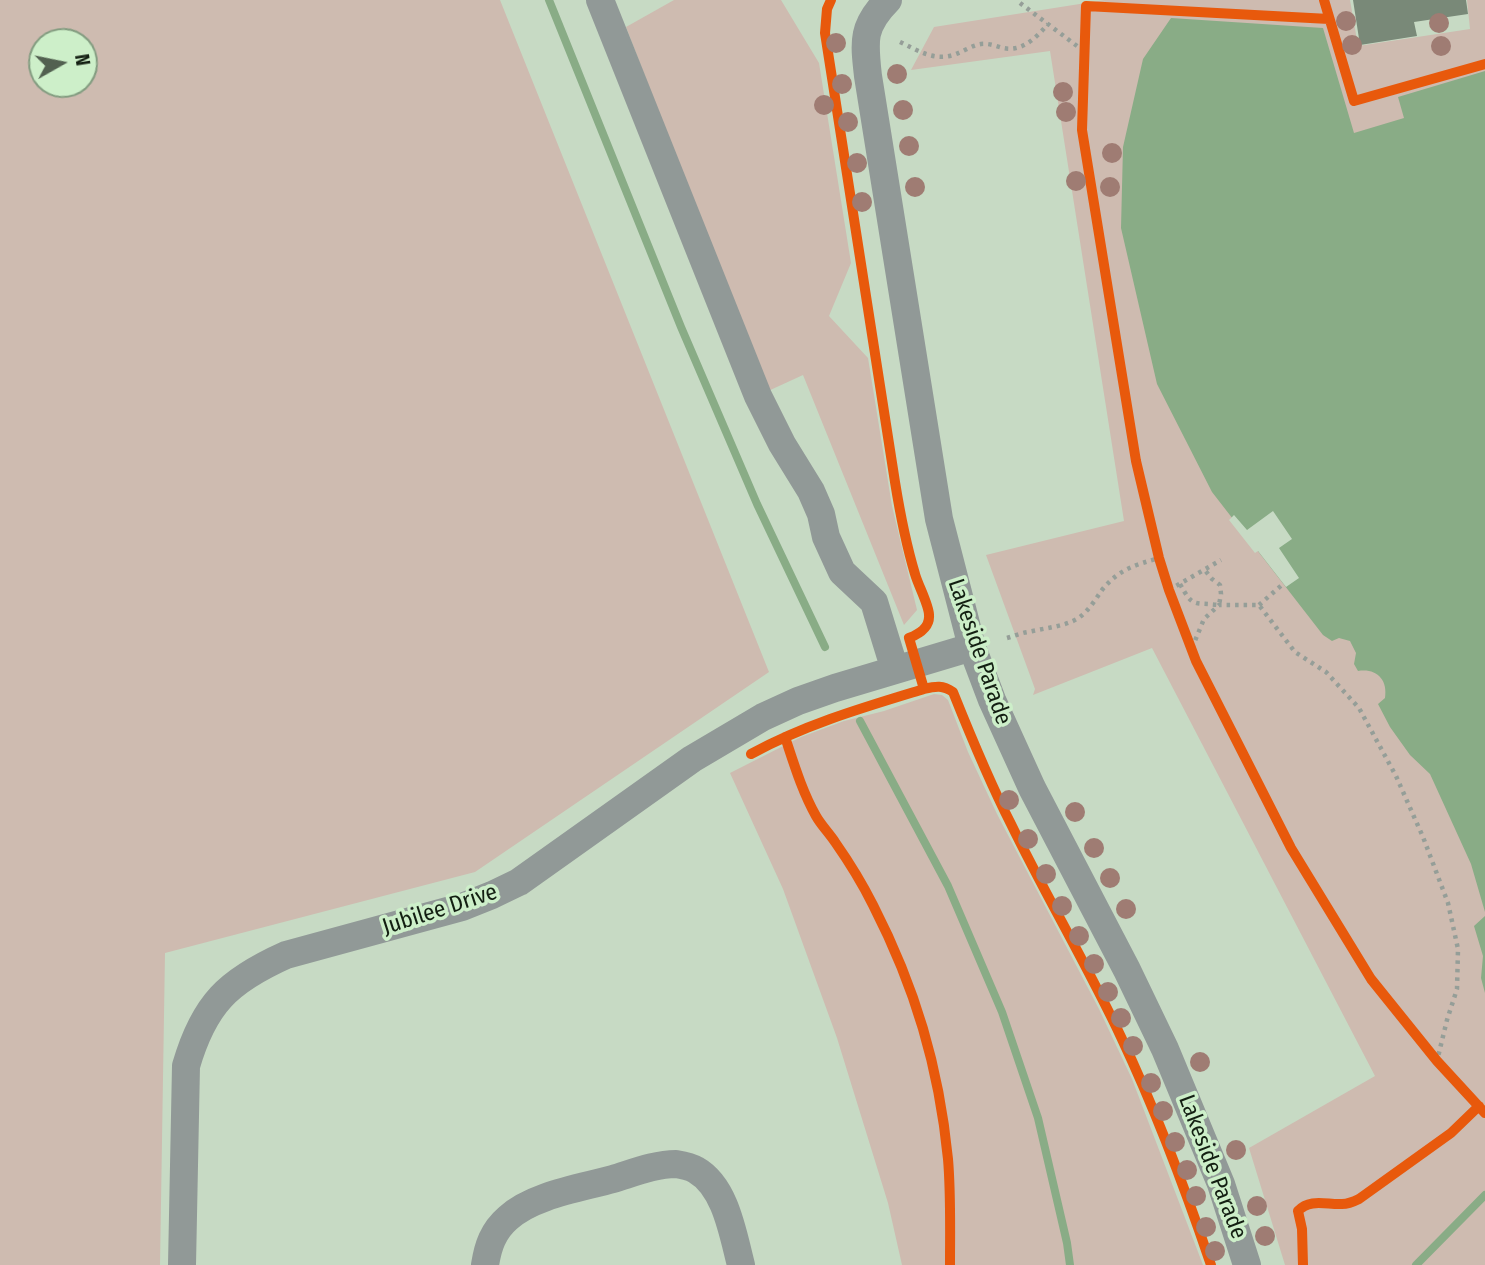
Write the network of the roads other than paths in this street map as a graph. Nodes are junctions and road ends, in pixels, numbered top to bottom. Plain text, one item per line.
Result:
1 (600, 0) edge
2 (888, 0) edge
3 (972, 647) junction
4 (895, 670) junction
5 (182, 1265) edge
6 (485, 1265) edge
7 (741, 1265) edge
8 (1247, 1265) edge

1 - 4 street
2 - 3 street, Lakeside Parade
3 - 4 street, Jubilee Drive
3 - 8 street, Lakeside Parade
4 - 5 street, Jubilee Drive
6 - 7 street

